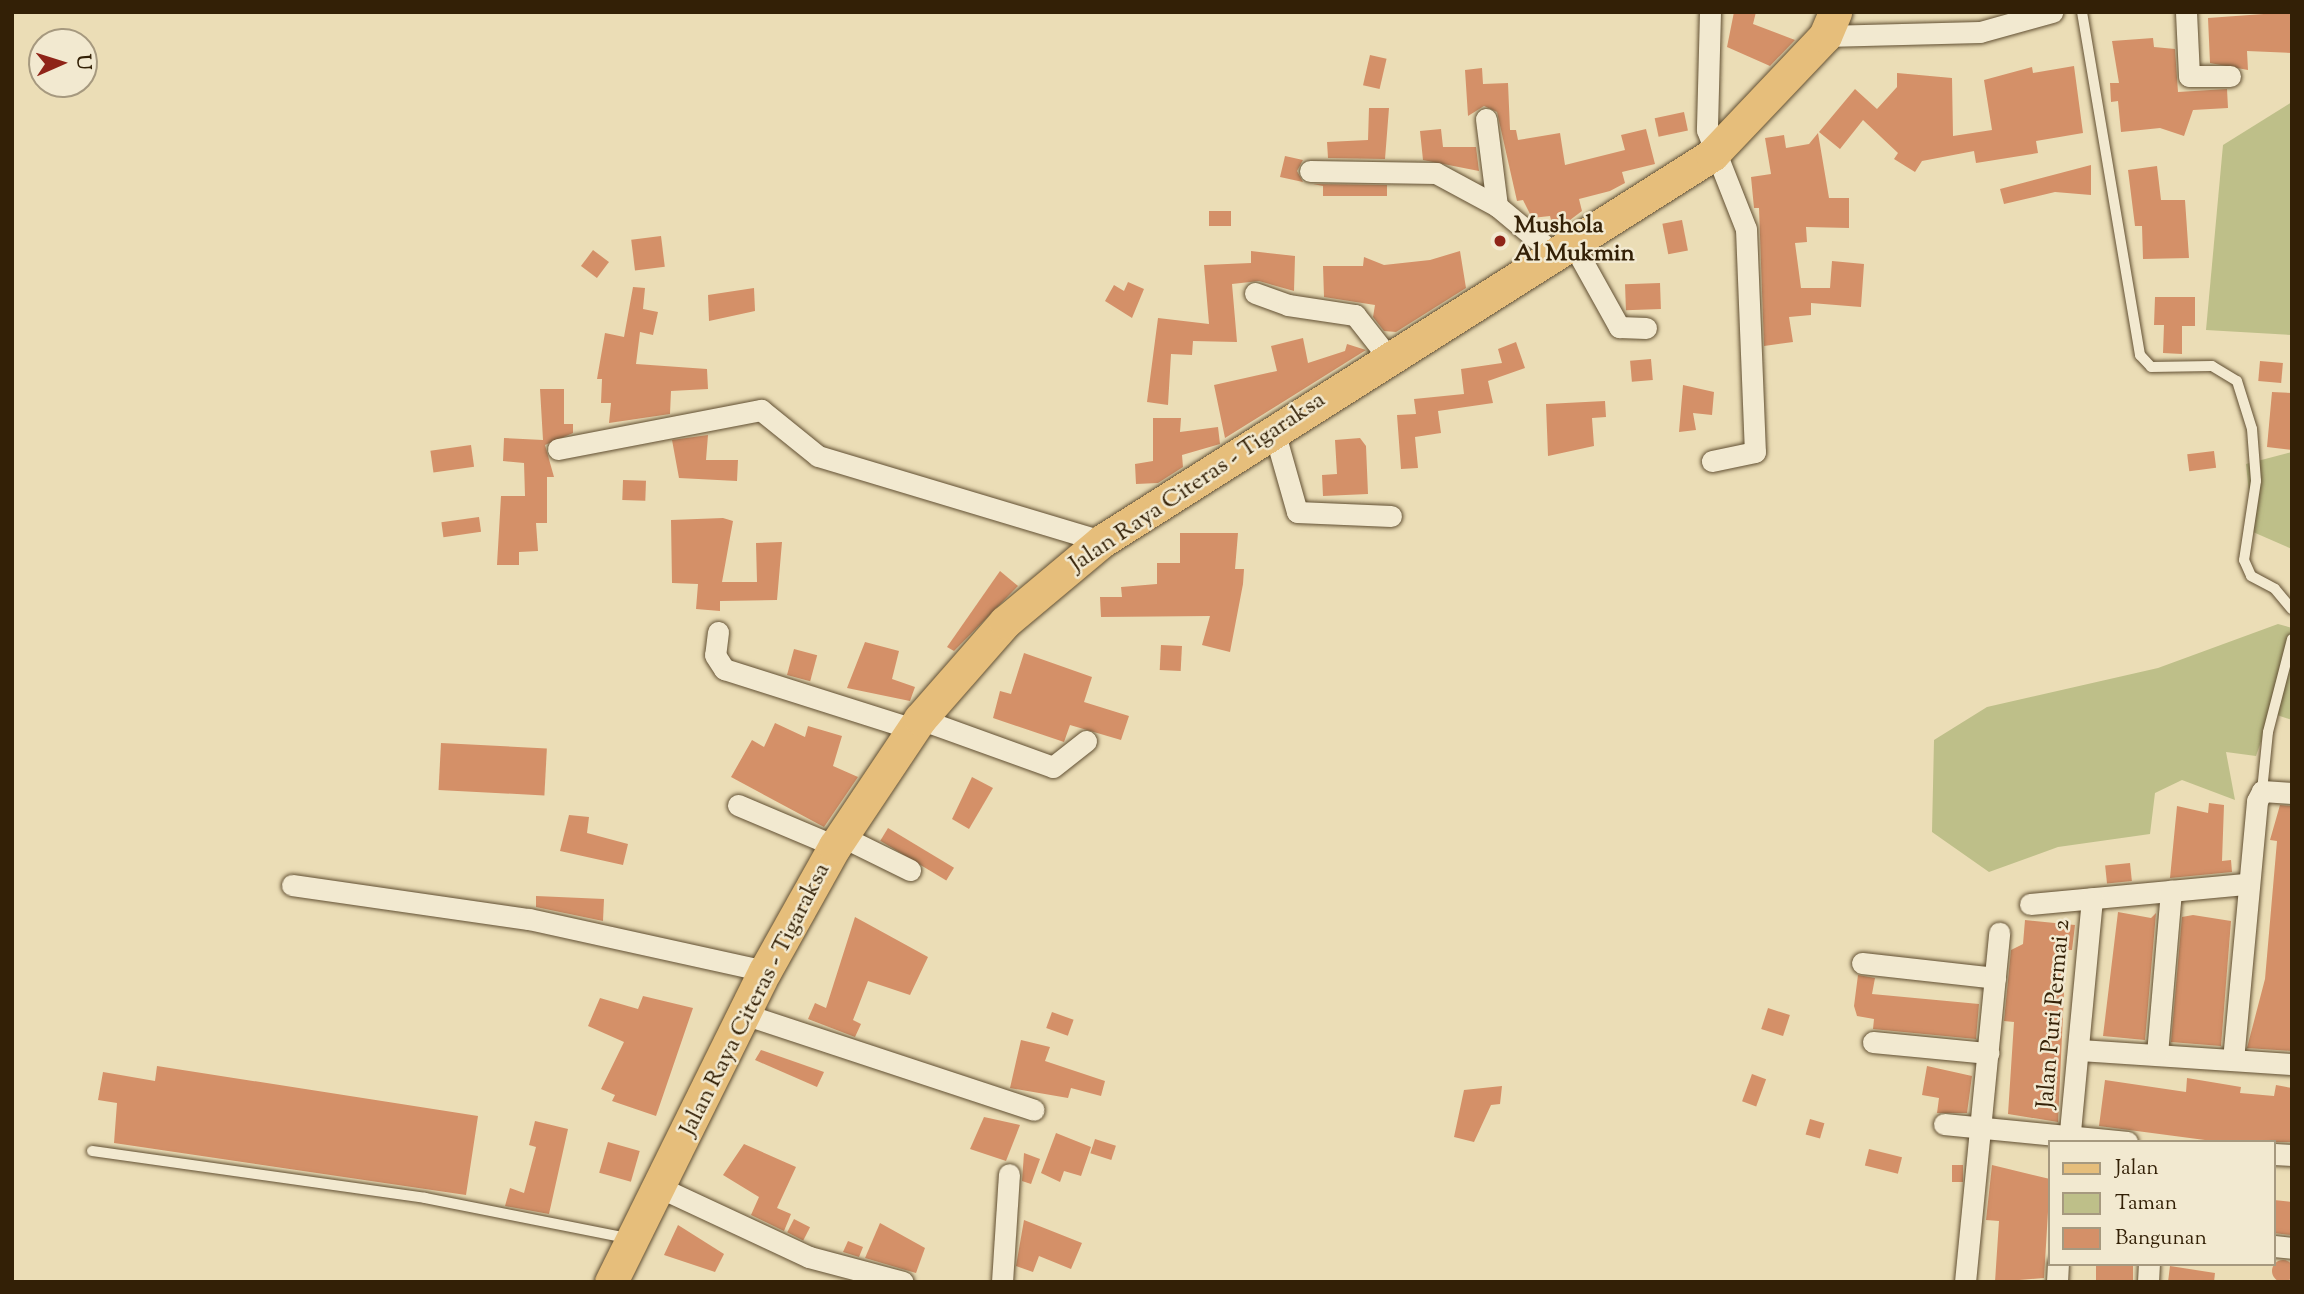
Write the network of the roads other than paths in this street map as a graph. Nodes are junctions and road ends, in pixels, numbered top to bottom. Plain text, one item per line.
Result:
1 (1710, 12) edge
2 (2052, 12) edge
3 (2082, 12) edge
4 (2186, 12) edge
5 (1830, 24) edge
6 (2230, 76) dead end
7 (1486, 119) dead end
8 (1712, 155) junction
9 (1310, 171) dead end
10 (1497, 206) junction
11 (1566, 251) junction
12 (1255, 293) dead end
13 (1646, 328) dead end
14 (1388, 357) junction
15 (1275, 431) junction
16 (558, 449) dead end
17 (1712, 461) dead end
18 (1391, 516) dead end
19 (1102, 541) junction
20 (2292, 609) edge
21 (718, 632) dead end
22 (2292, 639) edge
23 (916, 724) junction
24 (1086, 741) dead end
25 (2262, 791) junction
26 (2292, 793) edge
27 (738, 804) dead end
28 (838, 841) junction
29 (910, 870) dead end
30 (2245, 884) junction
31 (292, 885) dead end
32 (2171, 891) junction
33 (2092, 898) junction
34 (2030, 904) dead end
35 (1999, 933) dead end
36 (1862, 963) dead end
37 (765, 971) junction
38 (1995, 978) junction
39 (744, 1014) junction
40 (1873, 1042) dead end
41 (2079, 1050) junction
42 (1988, 1053) junction
43 (2157, 1055) junction
44 (2234, 1060) junction
45 (2292, 1064) edge
46 (1034, 1110) dead end
47 (1944, 1124) dead end
48 (1980, 1128) junction
49 (2070, 1139) edge
50 (2089, 1140) edge
51 (92, 1151) dead end
52 (1009, 1174) dead end
53 (661, 1188) junction
54 (633, 1239) junction
55 (611, 1282) edge
56 (903, 1282) edge
57 (1002, 1282) edge
58 (1965, 1282) edge

1 - 8 street
2 - 5 street
3 - 20 lane
4 - 6 street
5 - 8 main road, Jalan Raya Citeras - Tigaraksa
7 - 10 street
8 - 11 main road, Jalan Raya Citeras - Tigaraksa
8 - 17 street
9 - 10 street
10 - 11 street
11 - 13 street
11 - 14 main road, Jalan Raya Citeras - Tigaraksa
12 - 14 street
14 - 15 main road, Jalan Raya Citeras - Tigaraksa
15 - 18 street
15 - 19 main road, Jalan Raya Citeras - Tigaraksa
16 - 19 street
19 - 23 main road, Jalan Raya Citeras - Tigaraksa
21 - 23 street
22 - 25 lane
23 - 24 street
23 - 28 main road, Jalan Raya Citeras - Tigaraksa
25 - 26 street
25 - 30 street
27 - 28 street
28 - 29 street
28 - 37 main road, Jalan Raya Citeras - Tigaraksa
30 - 32 street
30 - 44 street
31 - 37 street
32 - 33 street
32 - 43 street
33 - 34 street
33 - 41 street, Jalan Puri Permai 2
35 - 38 street
36 - 38 street
37 - 39 main road, Jalan Raya Citeras - Tigaraksa
38 - 42 street
39 - 46 street
39 - 53 main road, Jalan Raya Citeras - Tigaraksa
40 - 42 street
41 - 43 street
41 - 49 street, Jalan Puri Permai 2
42 - 48 street
43 - 44 street
44 - 45 street
47 - 48 street
48 - 49 street
48 - 58 street
49 - 50 street
51 - 54 lane
52 - 57 street
53 - 54 main road, Jalan Raya Citeras - Tigaraksa
53 - 56 street
54 - 55 main road, Jalan Raya Citeras - Tigaraksa

